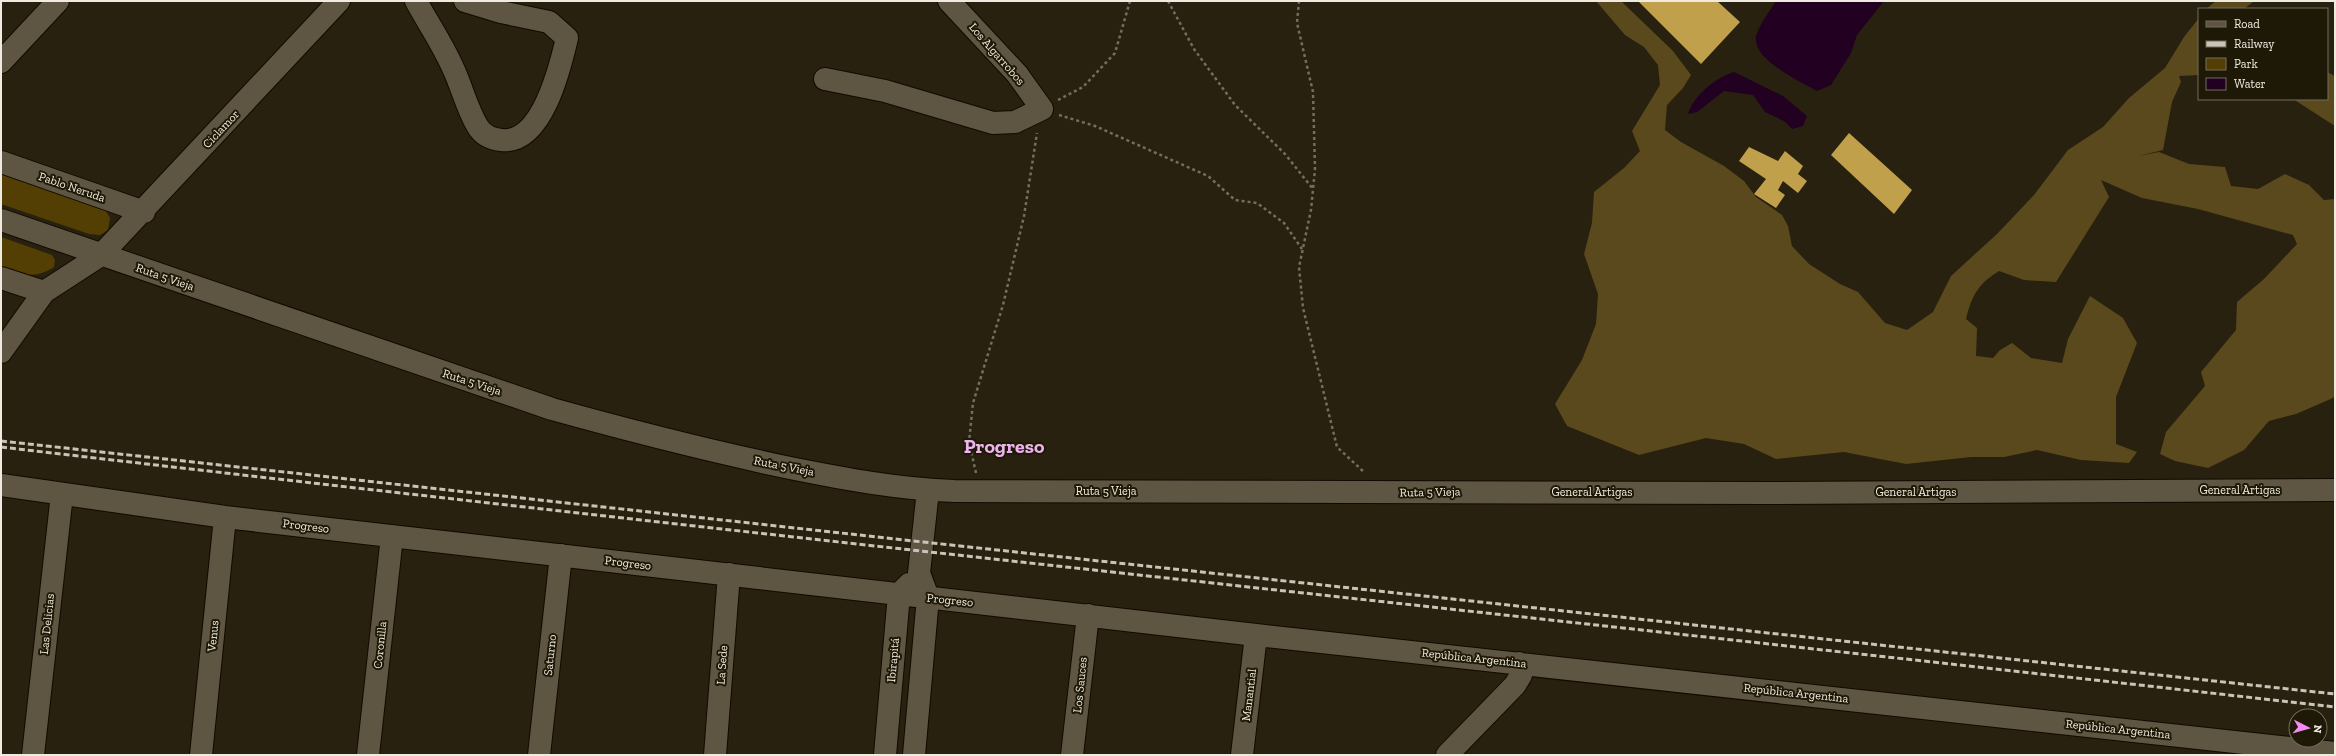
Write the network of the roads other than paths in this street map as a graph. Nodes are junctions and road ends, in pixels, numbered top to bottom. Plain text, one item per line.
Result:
1 (58, 1) edge
2 (339, 1) edge
3 (416, 1) edge
4 (465, 1) edge
5 (949, 1) edge
6 (1, 62) edge
7 (825, 79) dead end
8 (1, 162) edge
9 (144, 212) junction
10 (1, 220) edge
11 (101, 255) junction
12 (1, 278) edge
13 (44, 292) junction
14 (1, 352) edge
15 (1, 485) edge
16 (928, 490) junction
17 (2335, 490) edge
18 (1497, 491) joint
19 (62, 494) junction
20 (225, 517) junction
21 (392, 536) junction
22 (561, 555) junction
23 (919, 573) junction
24 (729, 574) junction
25 (899, 594) junction
26 (928, 597) junction
27 (1088, 615) junction
28 (1256, 635) junction
29 (1520, 663) junction
30 (2335, 753) edge
31 (33, 755) edge
32 (201, 755) edge
33 (368, 755) edge
34 (538, 755) edge
35 (716, 755) edge
36 (885, 755) edge
37 (914, 755) edge
38 (1072, 755) edge
39 (1242, 755) edge
40 (1447, 755) edge

1 - 6 street
2 - 9 street, Ciclamor
3 - 4 street
5 - 7 street, Los Algarrobos
8 - 9 street, Pablo Neruda
9 - 11 street, Ciclamor
10 - 11 street, Ruta 5 Vieja
11 - 13 street
11 - 16 street, Ruta 5 Vieja
12 - 13 street
13 - 14 street
15 - 19 street, Progreso
16 - 18 street, Ruta 5 Vieja
16 - 23 street
17 - 18 street, General Artigas
19 - 20 street, Progreso
19 - 31 street, Las Delicias
20 - 21 street, Progreso
20 - 32 street, Venus
21 - 22 street, Progreso
21 - 33 street, Coronilla
22 - 24 street, Progreso
22 - 34 street, Saturno
23 - 25 street
23 - 26 street
24 - 25 street, Progreso
24 - 35 street, La Sede
25 - 26 street, Progreso
25 - 36 street, Ibirapitá
26 - 27 street, Progreso
26 - 37 street
27 - 28 street, Progreso
27 - 38 street, Los Sauces
28 - 29 street, República Argentina
28 - 39 street, Manantial
29 - 30 street, República Argentina
29 - 40 street

